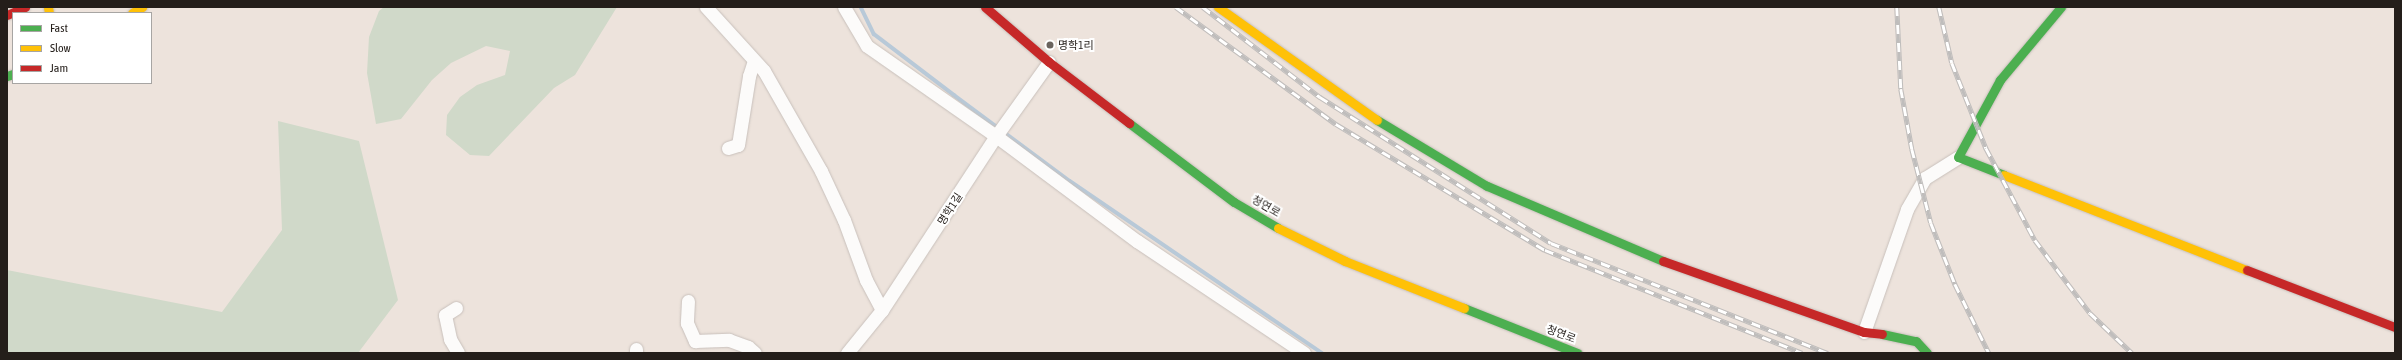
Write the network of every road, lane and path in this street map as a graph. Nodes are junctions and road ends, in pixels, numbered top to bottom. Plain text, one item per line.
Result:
1 (25, 7) edge
2 (706, 7) edge
3 (844, 7) edge
4 (985, 7) edge
5 (1218, 7) edge
6 (2061, 7) edge
7 (15, 12) edge
8 (754, 61) junction
9 (1049, 62) junction
10 (996, 136) junction
11 (728, 148) dead end
12 (1958, 157) junction
13 (688, 301) dead end
14 (456, 308) dead end
15 (882, 310) junction
16 (2395, 327) edge
17 (1864, 332) junction
18 (1555, 350) edge
19 (458, 353) edge
20 (755, 353) edge
21 (847, 353) edge
22 (1304, 353) edge
23 (1577, 353) edge
24 (1927, 353) edge

1 - 7 main road
2 - 8 street
3 - 10 street
4 - 9 main road, 청연로
5 - 17 main road
6 - 12 main road
8 - 11 street
8 - 15 street
9 - 10 street, 명학1길
9 - 18 main road, 청연로
10 - 15 street, 명학1길
10 - 22 street
12 - 16 main road
12 - 17 street
13 - 20 street
14 - 19 street
15 - 21 street, 명학1길
17 - 24 main road
18 - 23 main road, 청연로

